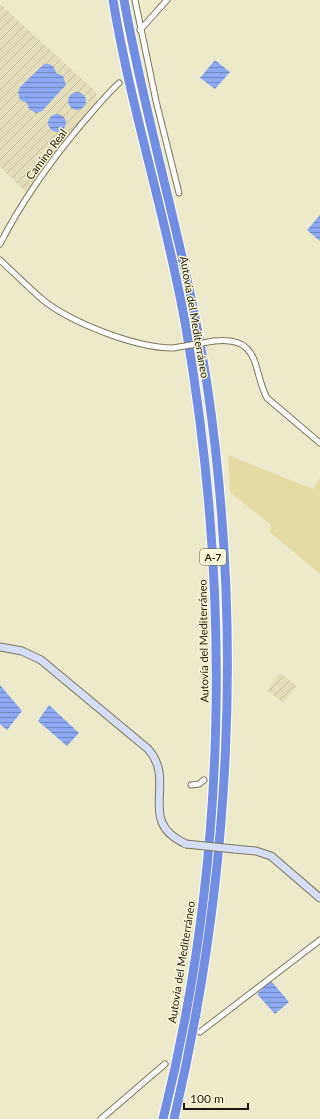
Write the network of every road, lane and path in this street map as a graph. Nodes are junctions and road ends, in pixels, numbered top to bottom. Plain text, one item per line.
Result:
1 (113, 0) edge
2 (124, 0) edge
3 (135, 0) edge
4 (168, 0) edge
5 (140, 30) junction
6 (120, 83) dead end
7 (179, 193) dead end
8 (0, 244) edge
9 (0, 260) edge
10 (320, 443) edge
11 (0, 647) edge
12 (204, 780) dead end
13 (191, 785) dead end
14 (320, 898) edge
15 (320, 940) edge
16 (200, 1032) dead end
17 (165, 1064) dead end
18 (101, 1119) edge
19 (163, 1119) edge
20 (174, 1119) edge

1 - 19 highway, Autovía del Mediterráneo / A-7
2 - 20 highway, Autovía del Mediterráneo / A-7
3 - 5 street
4 - 5 street
5 - 7 street
6 - 8 street, Camino Real
9 - 10 street, bridge
11 - 14 main road, bridge
12 - 13 street
15 - 16 street
17 - 18 street

